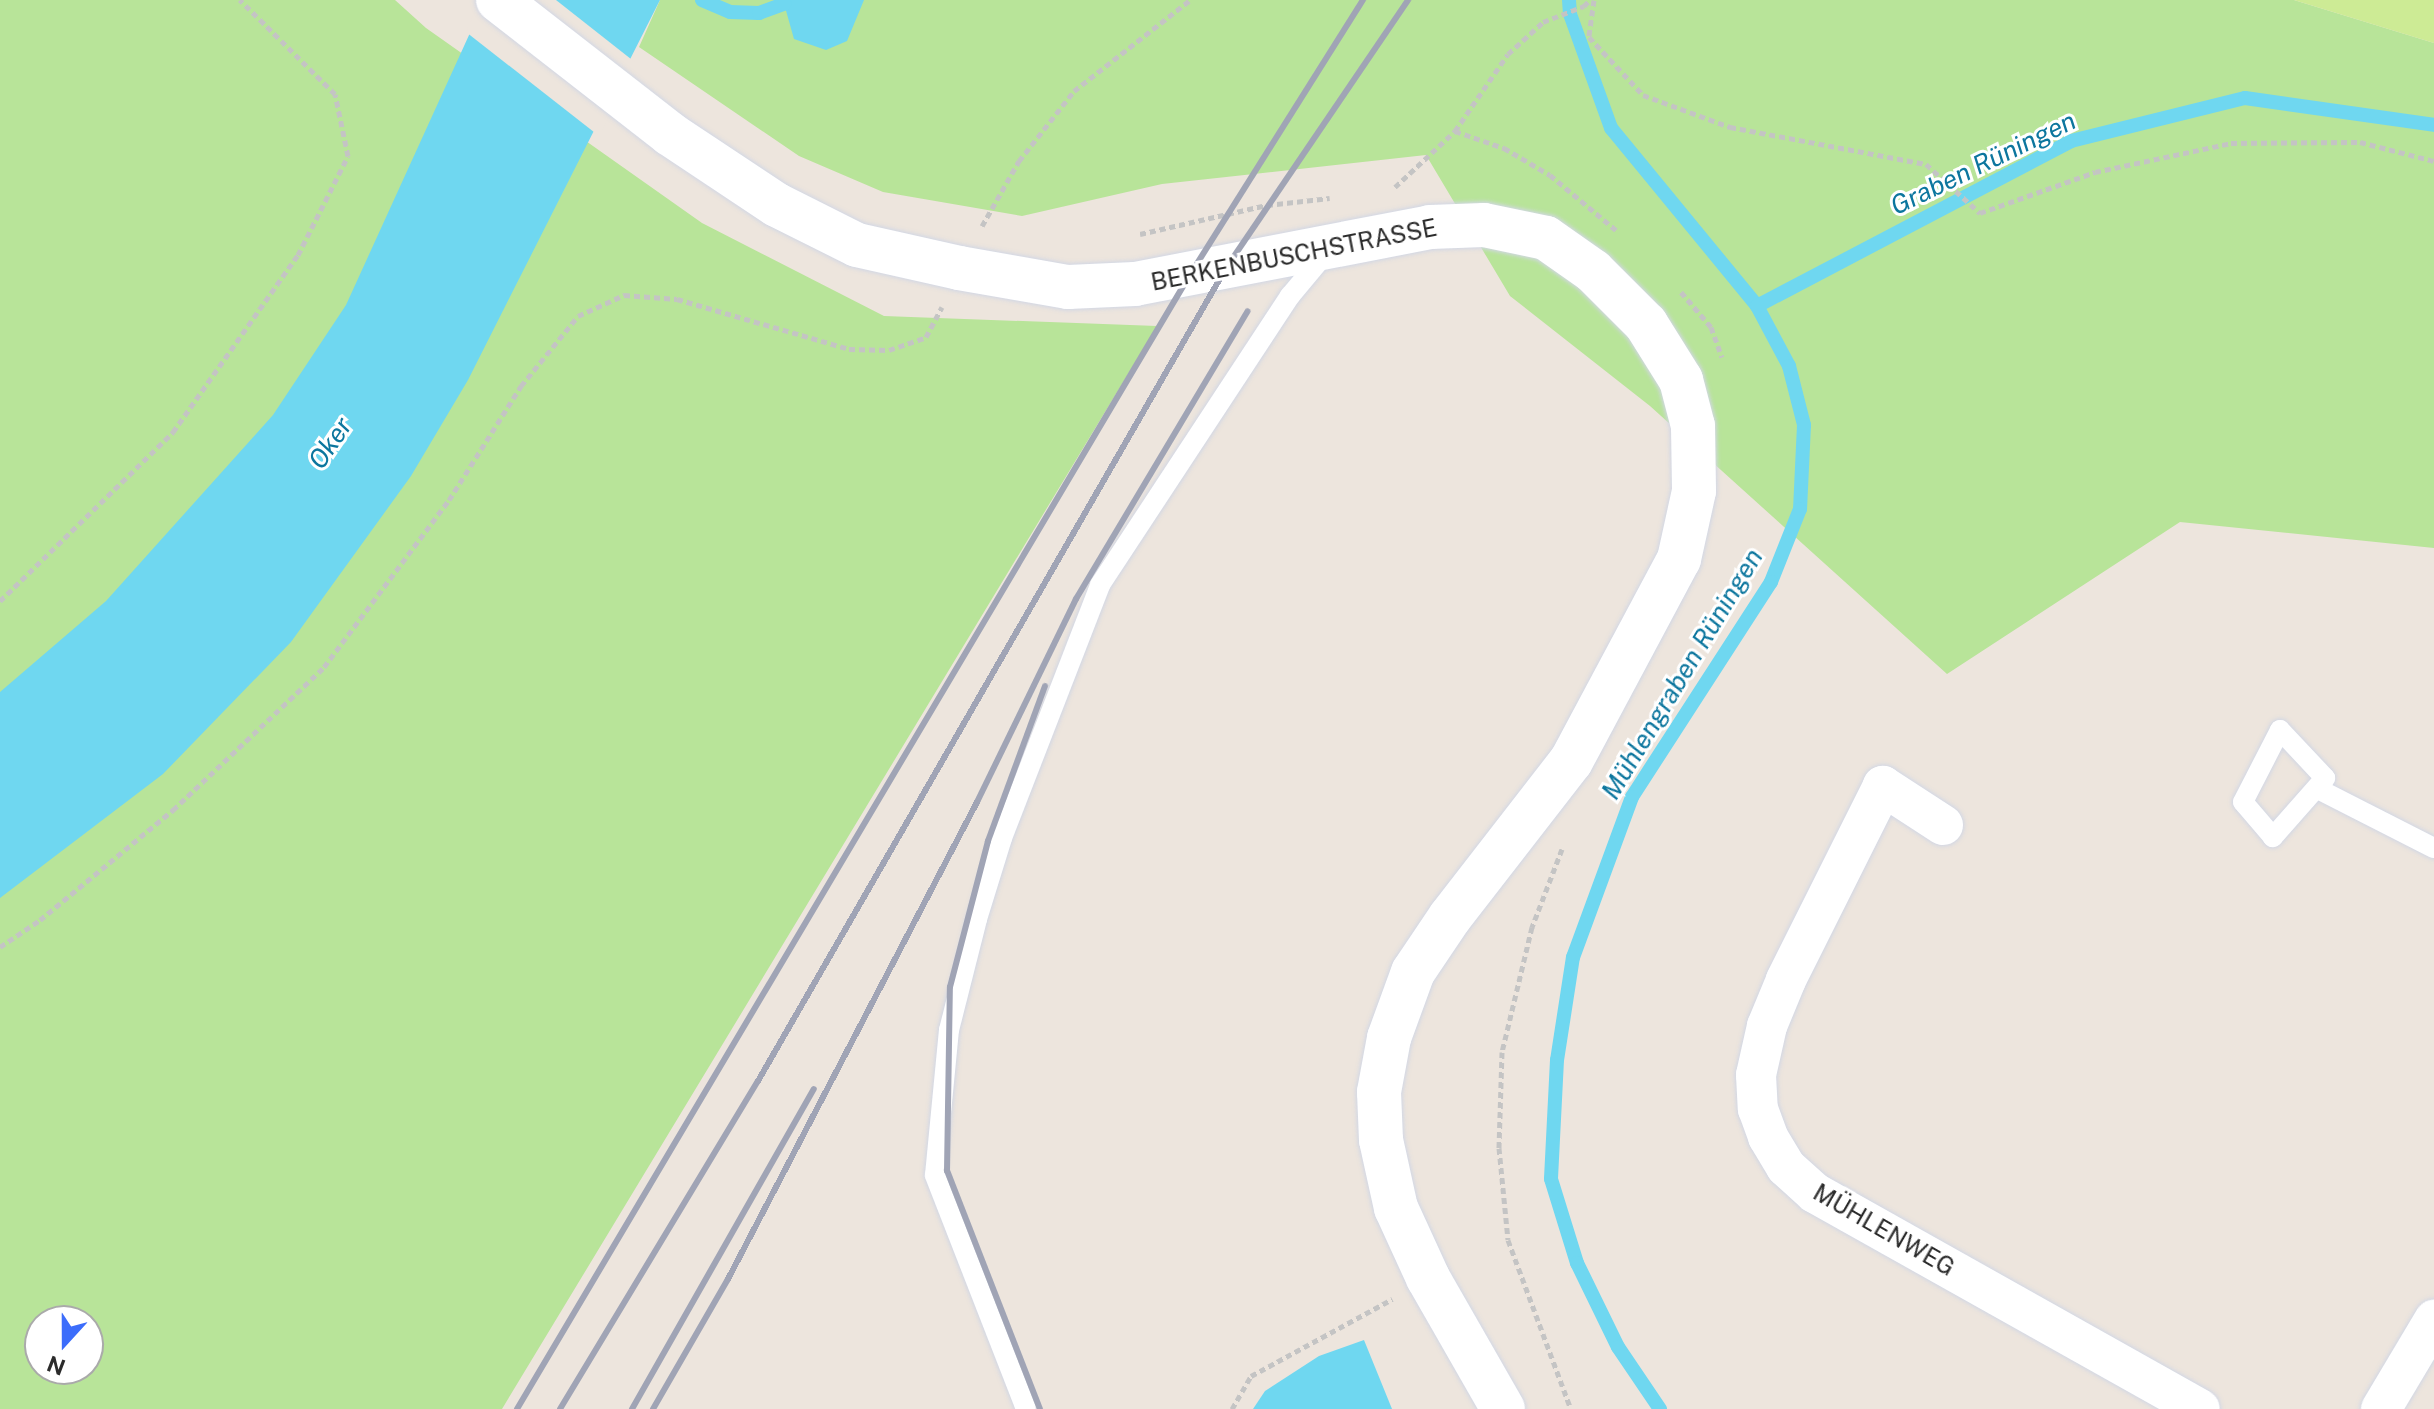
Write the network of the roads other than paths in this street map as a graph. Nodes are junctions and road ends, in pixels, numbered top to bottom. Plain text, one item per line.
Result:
1 (498, 0) edge
2 (1329, 249) junction
3 (2318, 789) junction
4 (1943, 825) dead end
5 (2434, 848) edge
6 (2434, 1320) edge
7 (1026, 1409) edge
8 (1503, 1409) edge
9 (2200, 1409) edge
10 (2381, 1409) edge

1 - 2 street, BERKENBUSCHSTRASSE
2 - 7 lane
2 - 8 street, BERKENBUSCHSTRASSE
3 - 3 lane
3 - 5 lane
4 - 9 street, MÜHLENWEG
6 - 10 street

